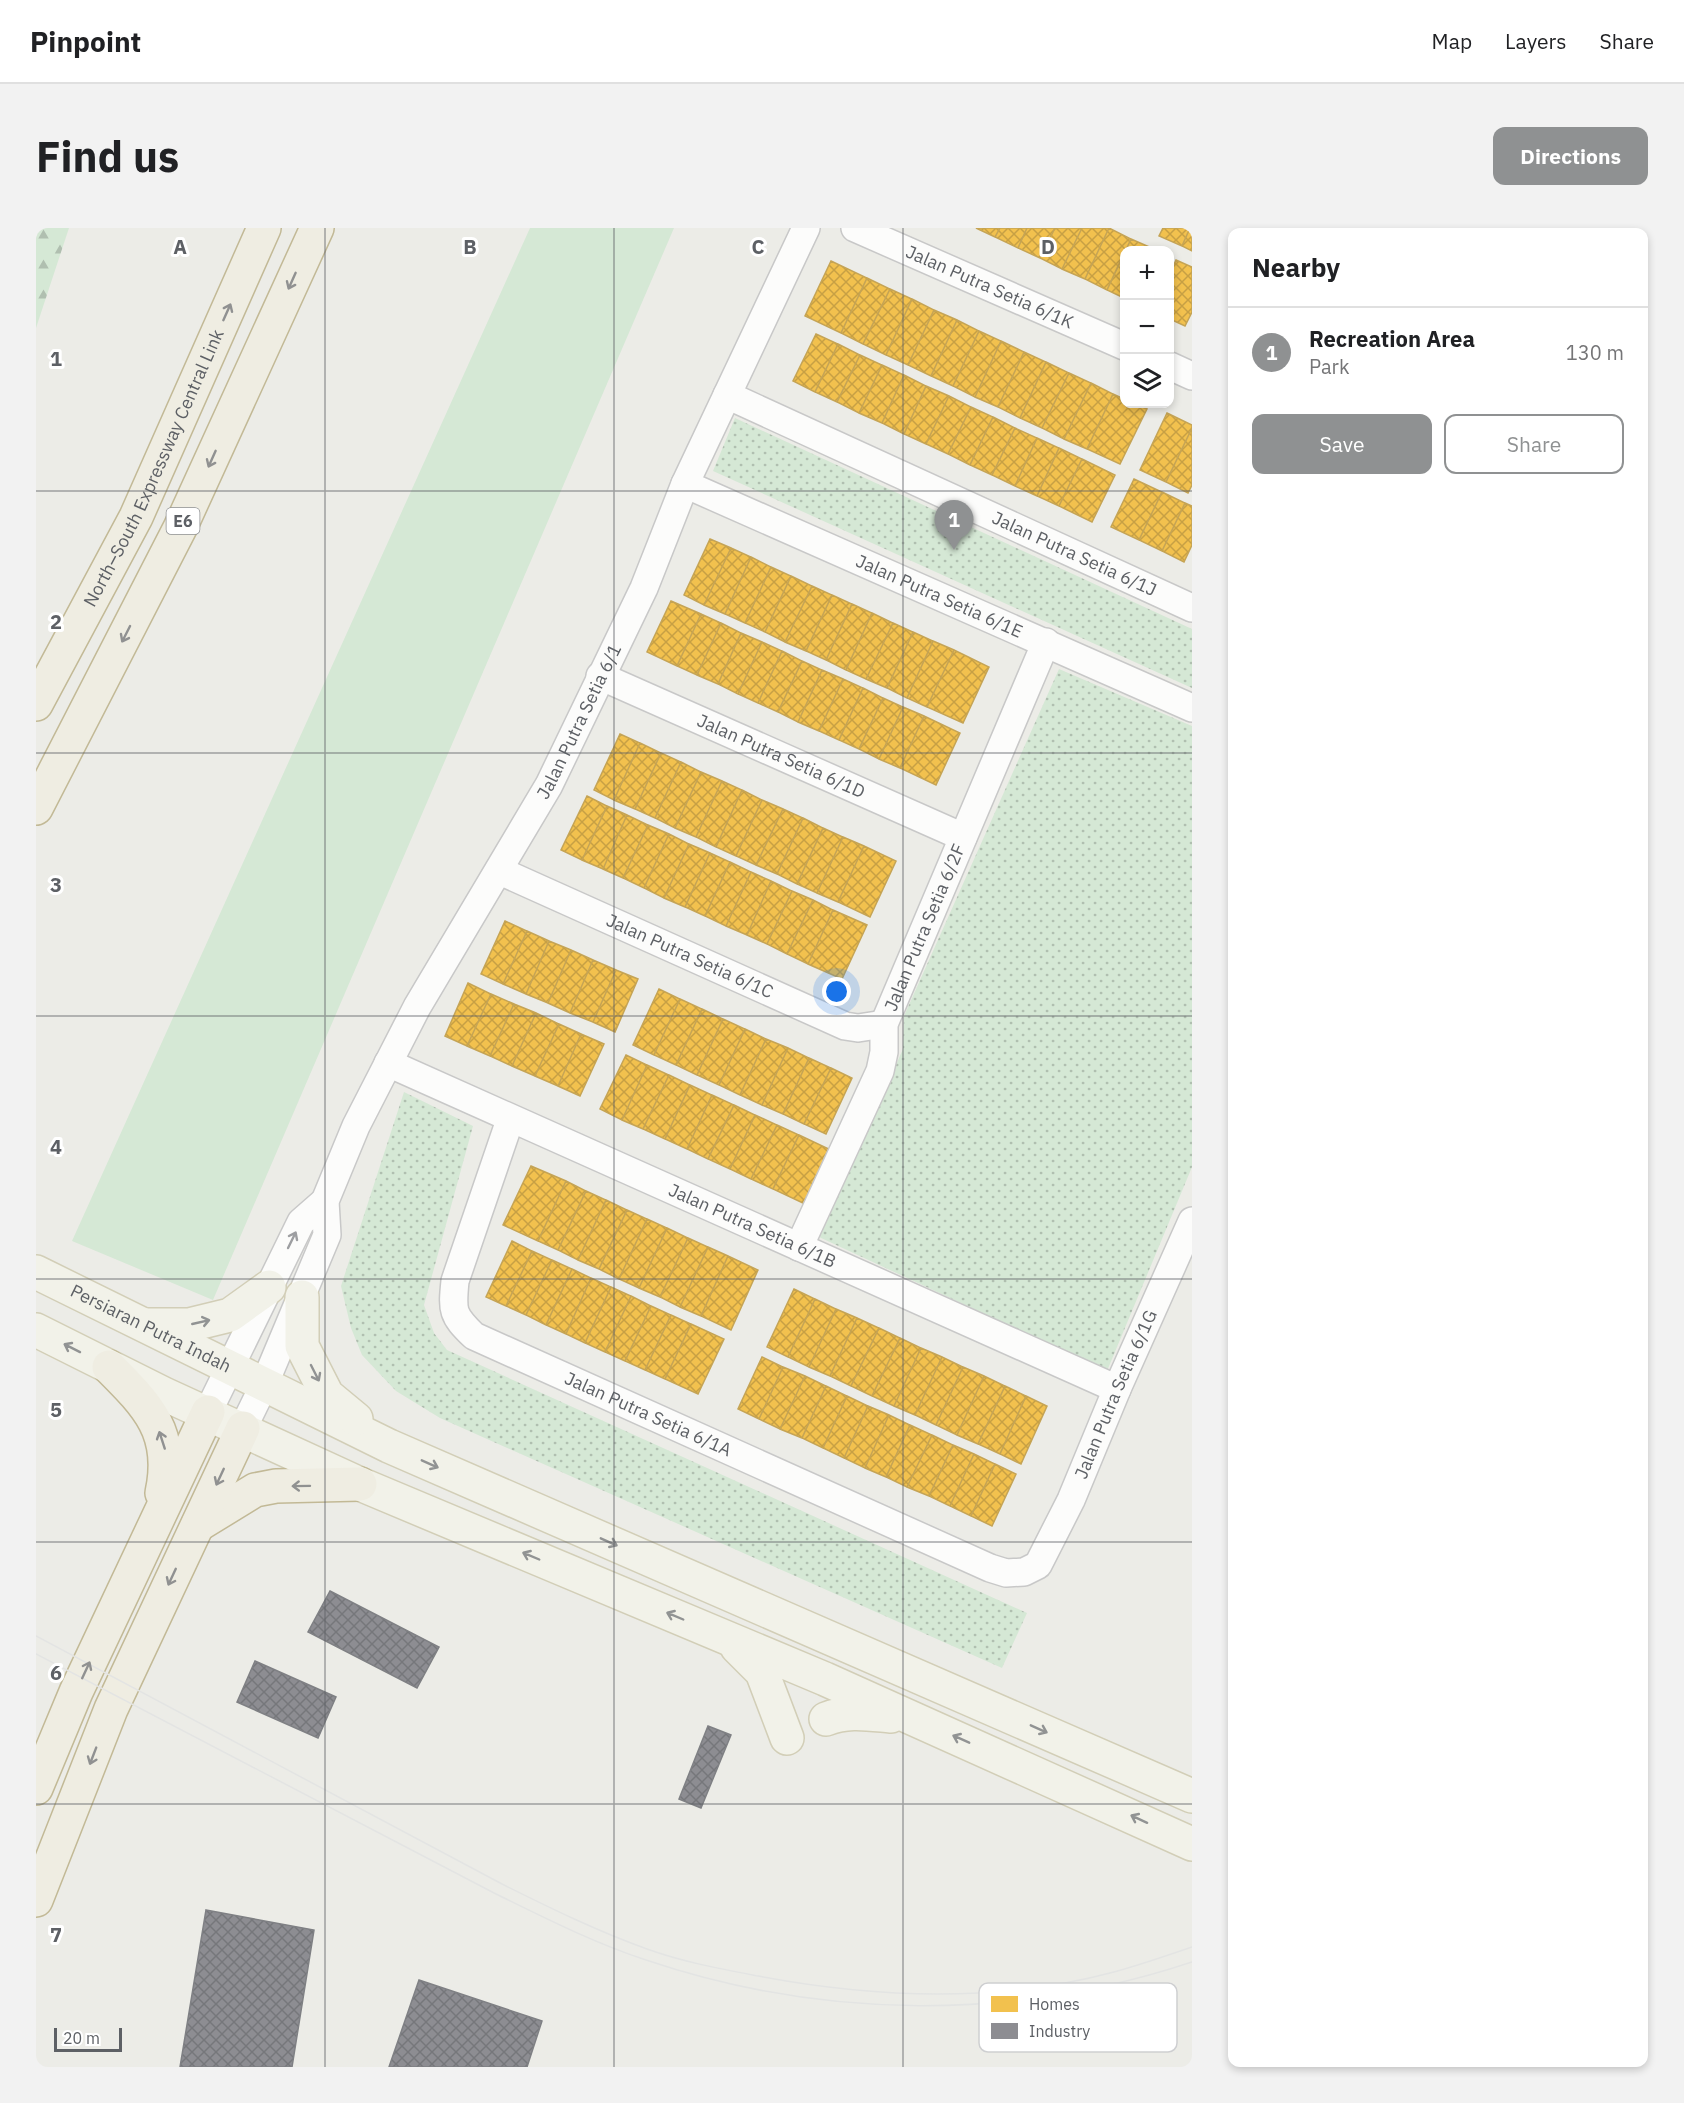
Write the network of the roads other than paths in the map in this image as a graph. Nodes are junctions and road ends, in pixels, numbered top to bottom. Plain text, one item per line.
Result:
1 (264, 228) edge
2 (316, 228) edge
3 (806, 228) edge
4 (855, 228) edge
5 (1120, 344) edge
6 (1174, 368) edge
7 (1192, 376) edge
8 (727, 396) junction
9 (685, 484) junction
10 (1192, 608) edge
11 (1046, 642) junction
12 (600, 676) junction
13 (36, 704) edge
14 (1192, 708) edge
15 (36, 808) edge
16 (963, 837) junction
17 (500, 871) junction
18 (884, 1024) junction
19 (388, 1063) junction
20 (510, 1120) junction
21 (325, 1201) junction
22 (1192, 1221) edge
23 (799, 1247) junction
24 (36, 1272) edge
25 (269, 1287) junction
26 (302, 1297) junction
27 (143, 1325) junction
28 (36, 1330) edge
29 (109, 1367) junction
30 (230, 1368) junction
31 (264, 1385) junction
32 (1117, 1389) junction
33 (208, 1412) junction
34 (243, 1428) junction
35 (389, 1446) junction
36 (360, 1484) junction
37 (157, 1518) junction
38 (198, 1525) junction
39 (1038, 1565) joint
40 (799, 1624) junction
41 (728, 1639) junction
42 (890, 1663) junction
43 (825, 1679) junction
44 (914, 1718) junction
45 (826, 1719) dead end
46 (786, 1738) dead end
47 (36, 1788) edge
48 (1192, 1796) edge
49 (1192, 1844) edge
50 (36, 1900) edge

13 -> 1 highway, North–South Expressway Central Link / E6
2 -> 15 highway, E6
3 - 8 street, Jalan Putra Setia 6/1
4 - 5 street, Jalan Putra Setia 6/1K
6 - 7 street
8 - 9 street, Jalan Putra Setia 6/1
8 - 10 street, Jalan Putra Setia 6/1J
9 - 11 street, Jalan Putra Setia 6/1E
9 - 12 street, Jalan Putra Setia 6/1
11 - 14 street, Jalan Putra Setia 6/1E
11 - 16 street, Jalan Putra Setia 6/2F
12 - 16 street, Jalan Putra Setia 6/1D
12 - 17 street, Jalan Putra Setia 6/1
16 - 18 street, Jalan Putra Setia 6/2F
17 - 18 street, Jalan Putra Setia 6/1C
17 - 19 street, Jalan Putra Setia 6/1
18 - 23 street, Jalan Putra Setia 6/2F
19 - 20 street, Jalan Putra Setia 6/1B
19 - 21 street, Jalan Putra Setia 6/1
20 - 23 street, Jalan Putra Setia 6/1B
20 - 39 street, Jalan Putra Setia 6/1A
25 -> 21 street
21 - 26 street
22 - 32 street, Jalan Putra Setia 6/1G
23 - 32 street, Jalan Putra Setia 6/1B
24 - 27 main road, Persiaran Putra Indah
27 -> 25 main road
25 - 30 street
26 - 31 street
26 -> 35 main road
27 - 30 main road, Persiaran Putra Indah
29 -> 28 main road
29 - 33 main road
37 -> 29 highway
30 - 31 main road, Persiaran Putra Indah
30 - 33 street
31 - 34 street
31 - 35 main road, Persiaran Putra Indah
32 - 39 street, Jalan Putra Setia 6/1G
33 - 34 main road
33 - 37 highway
34 - 36 main road
34 -> 38 highway
35 -> 40 main road
36 -> 38 highway
41 -> 36 main road
47 -> 37 highway
38 -> 50 highway
40 - 42 main road
40 - 43 main road
41 - 43 main road
41 - 46 main road
42 - 43 main road
42 -> 48 main road
43 - 44 main road
44 - 45 main road
49 -> 44 main road

